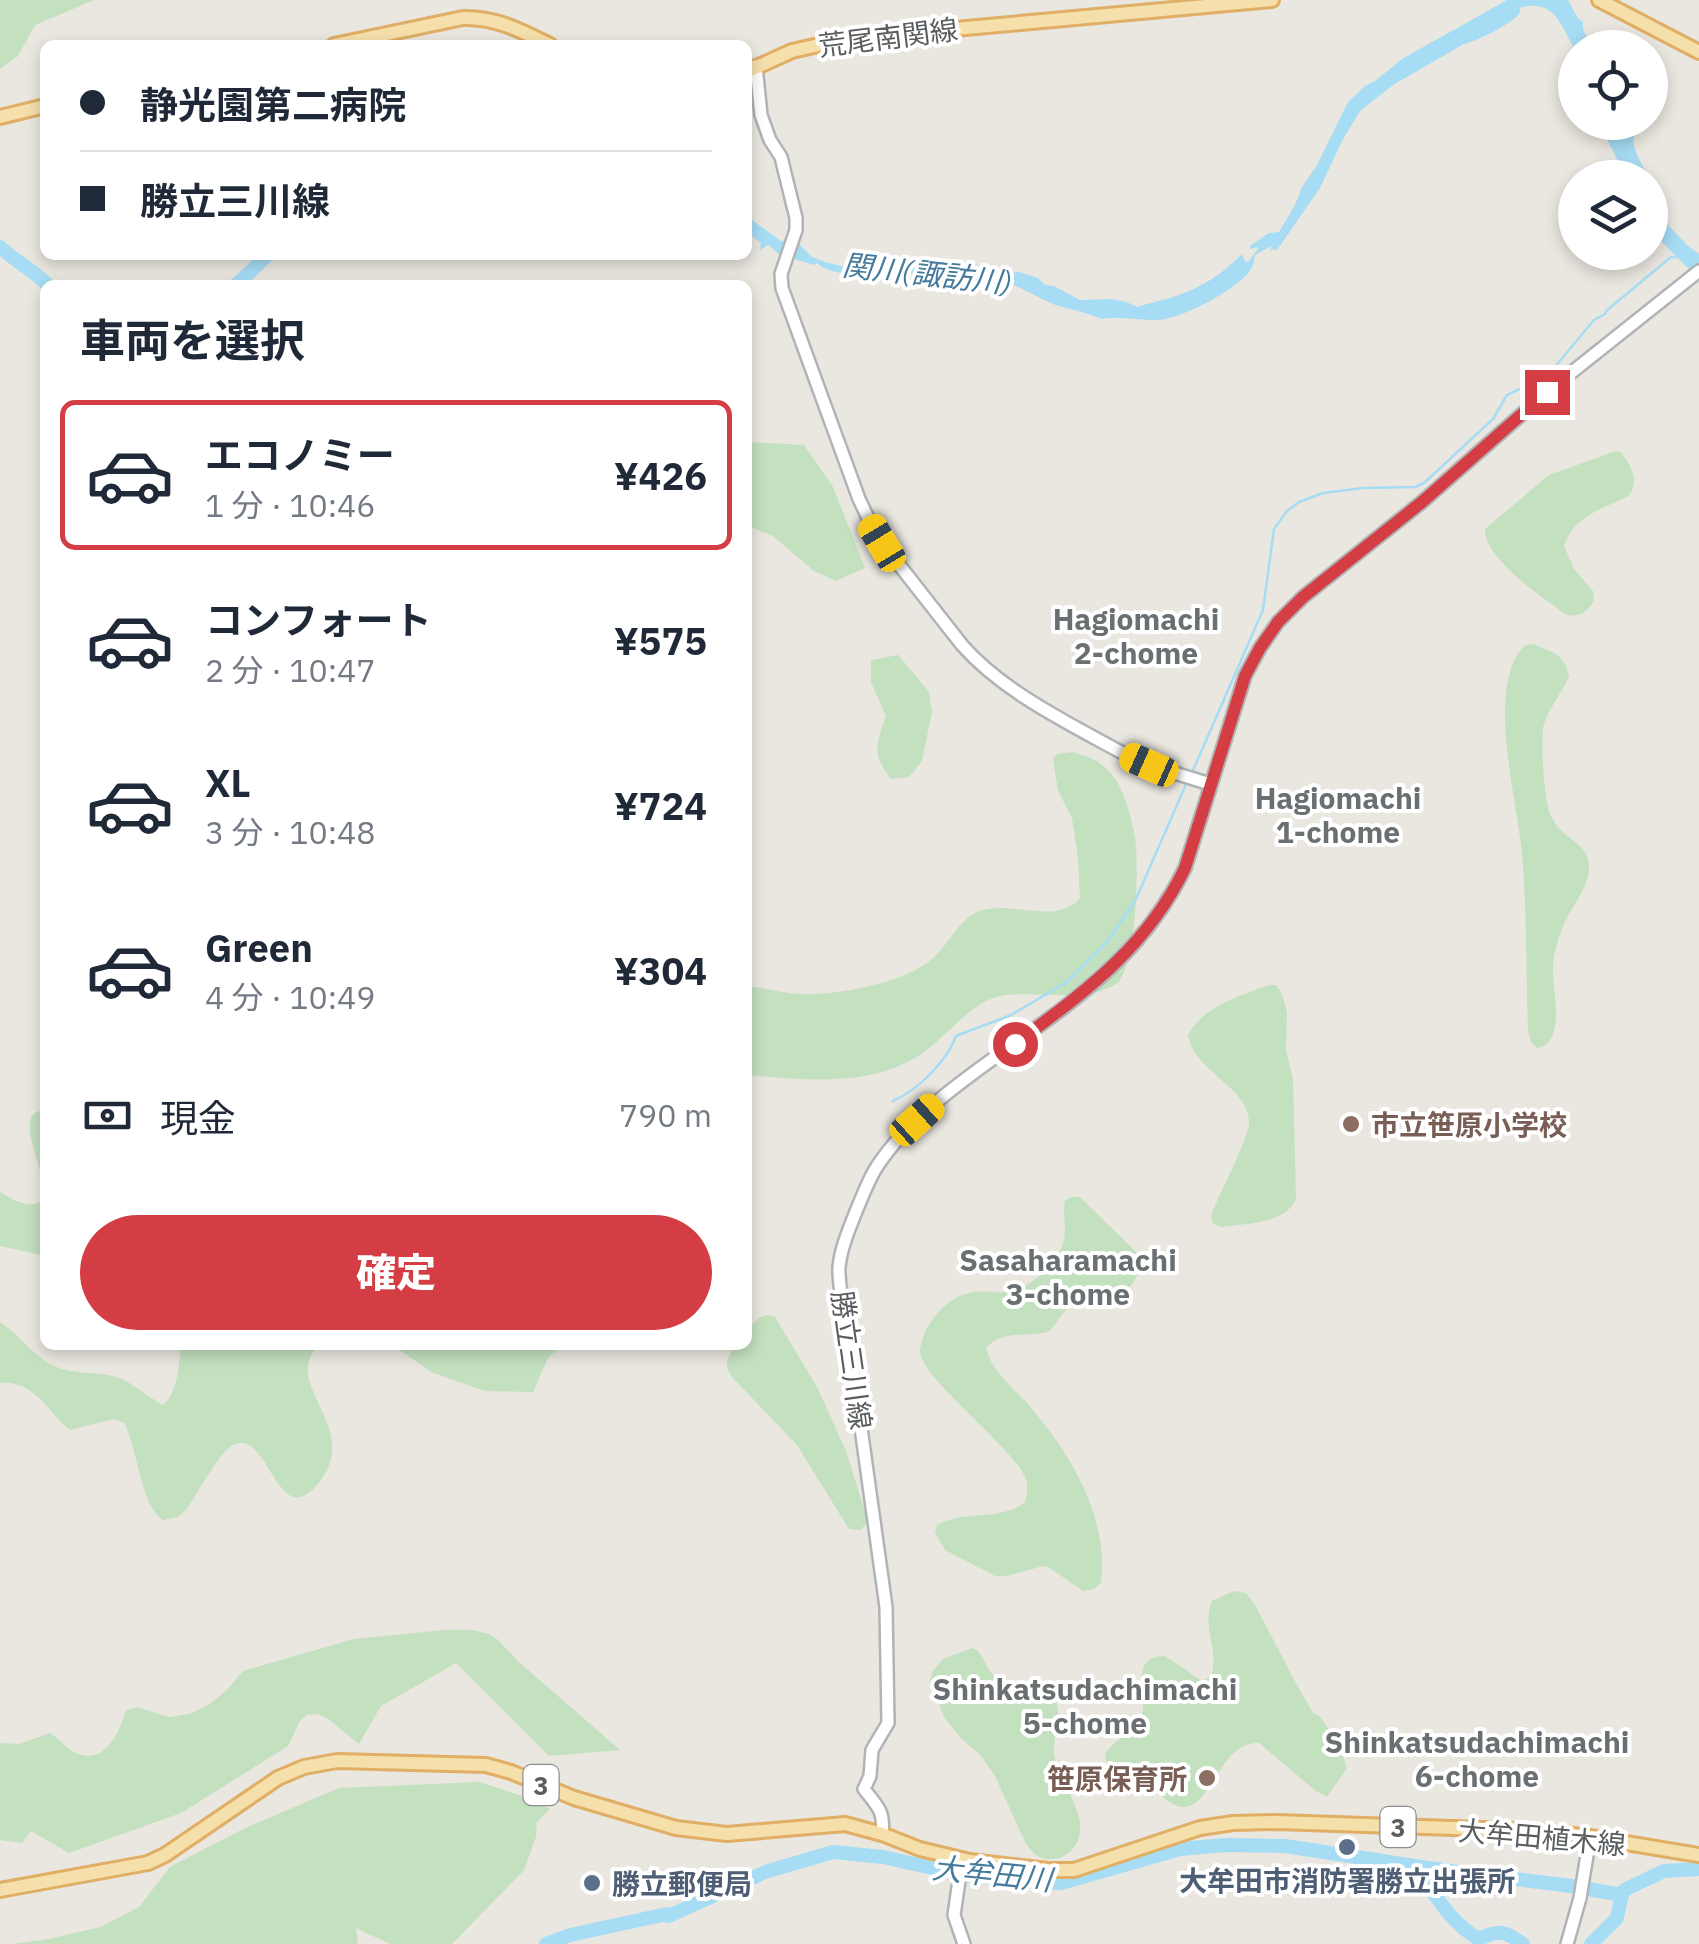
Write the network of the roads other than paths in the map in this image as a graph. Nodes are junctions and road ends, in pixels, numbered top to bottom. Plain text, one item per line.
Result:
1 (1272, 0) edge
2 (1599, 0) edge
3 (358, 40) edge
4 (539, 40) edge
5 (1699, 52) edge
6 (752, 68) edge
7 (40, 107) edge
8 (0, 117) edge
9 (1696, 274) edge
10 (1210, 784) junction
11 (882, 1834) junction
12 (1590, 1837) junction
13 (1699, 1855) edge
14 (961, 1868) junction
15 (0, 1890) edge
16 (964, 1944) edge
17 (1566, 1944) edge

1 - 6 main road, 荒尾南関線
2 - 5 main road
3 - 4 main road
6 - 10 main road
7 - 8 main road
9 - 10 main road, 勝立三川線
10 - 11 main road, 勝立三川線
11 - 14 main road, 大牟田植木線 / 3
11 - 15 main road, 大牟田植木線 / 3
12 - 13 main road, 大牟田植木線 / 3
12 - 14 main road, 大牟田植木線 / 3
12 - 17 main road
14 - 16 main road

